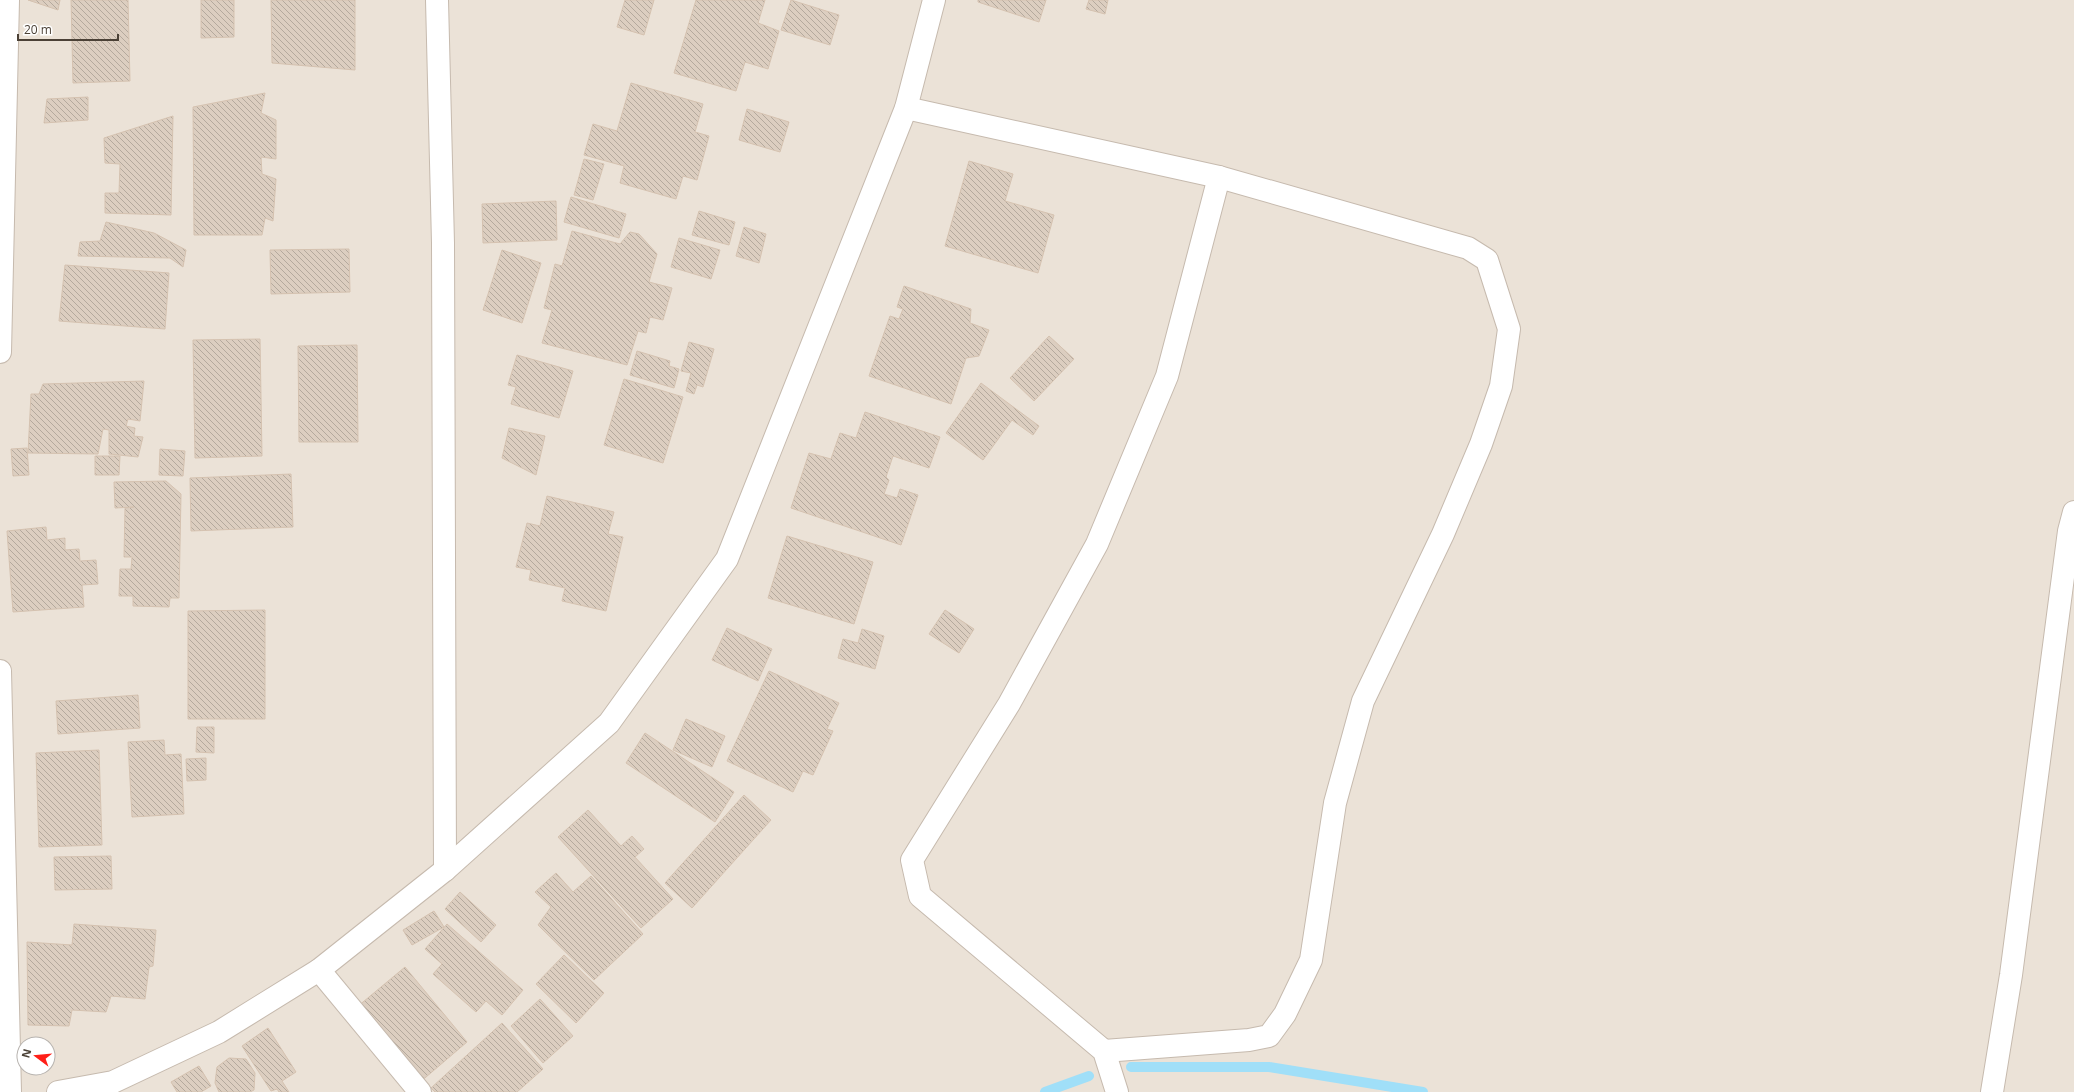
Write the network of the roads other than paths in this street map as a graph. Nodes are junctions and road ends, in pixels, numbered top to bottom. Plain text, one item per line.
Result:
1 (8, 0) edge
2 (437, 0) edge
3 (934, 0) edge
4 (906, 108) junction
5 (1219, 178) junction
6 (0, 352) edge
7 (2074, 512) edge
8 (0, 671) edge
9 (445, 870) junction
10 (319, 970) junction
11 (1104, 1051) junction
12 (10, 1092) edge
13 (58, 1092) edge
14 (420, 1092) edge
15 (1117, 1092) edge
16 (1992, 1092) edge

1 - 6 street
2 - 9 street
3 - 4 street
4 - 5 street
4 - 9 street
5 - 11 street
5 - 11 street
7 - 16 street
8 - 12 street
9 - 10 street
10 - 13 street
10 - 14 street
11 - 15 street

